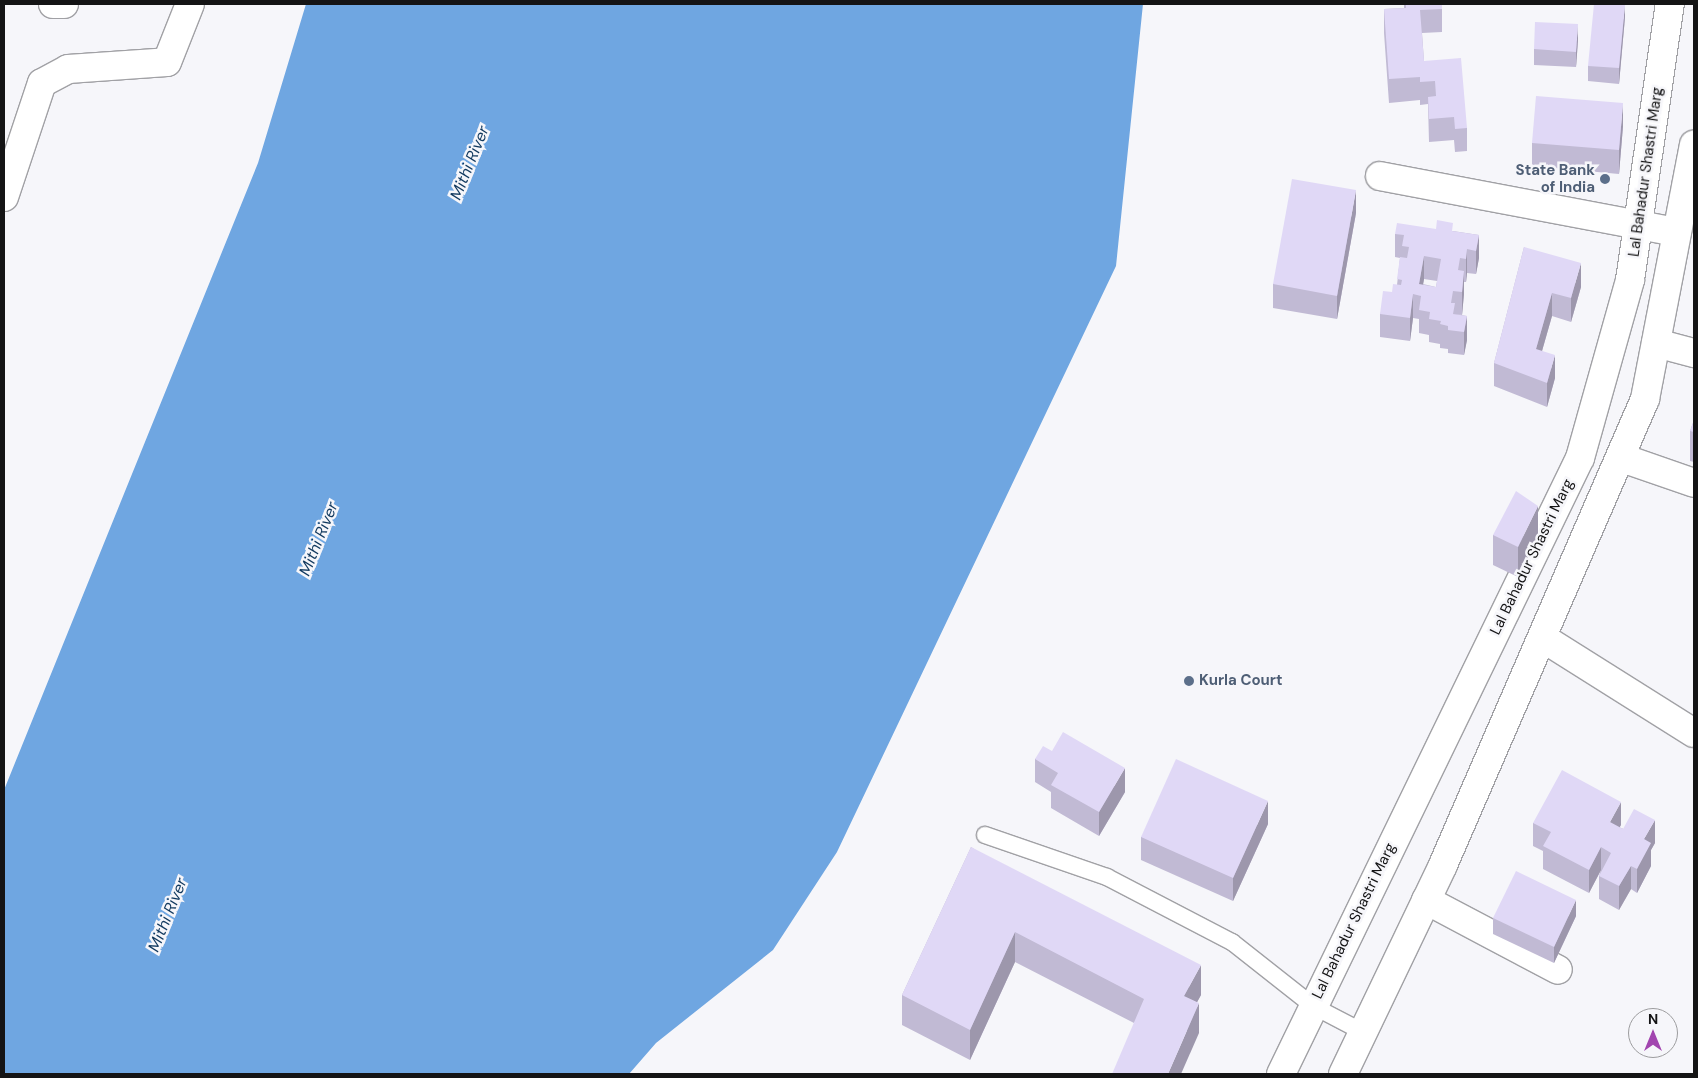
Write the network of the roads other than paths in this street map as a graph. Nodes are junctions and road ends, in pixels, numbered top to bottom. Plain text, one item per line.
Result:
1 (53, 4) edge
2 (64, 4) edge
3 (190, 4) edge
4 (1670, 4) edge
5 (1694, 145) edge
6 (1380, 176) dead end
7 (4, 197) edge
8 (1638, 227) junction
9 (1677, 232) junction
10 (1656, 343) junction
11 (1694, 354) edge
12 (1622, 458) junction
13 (1694, 483) edge
14 (1543, 638) junction
15 (1694, 733) edge
16 (985, 835) dead end
17 (1426, 900) junction
18 (1558, 970) dead end
19 (1313, 1006) junction
20 (1363, 1032) junction
21 (1281, 1074) edge
22 (1343, 1074) edge

1 - 2 main road
3 - 7 main road
4 - 8 main road, Lal Bahadur Shastri Marg
5 - 9 main road
6 - 8 main road
8 - 9 main road
8 - 19 main road, Lal Bahadur Shastri Marg
9 - 10 main road
10 - 11 main road
10 - 12 main road
12 - 13 main road
12 - 14 main road
14 - 15 main road
14 - 17 main road
16 - 19 lane
17 - 18 main road
17 - 20 main road
19 - 20 lane
19 - 21 main road, Lal Bahadur Shastri Marg
20 - 22 main road

